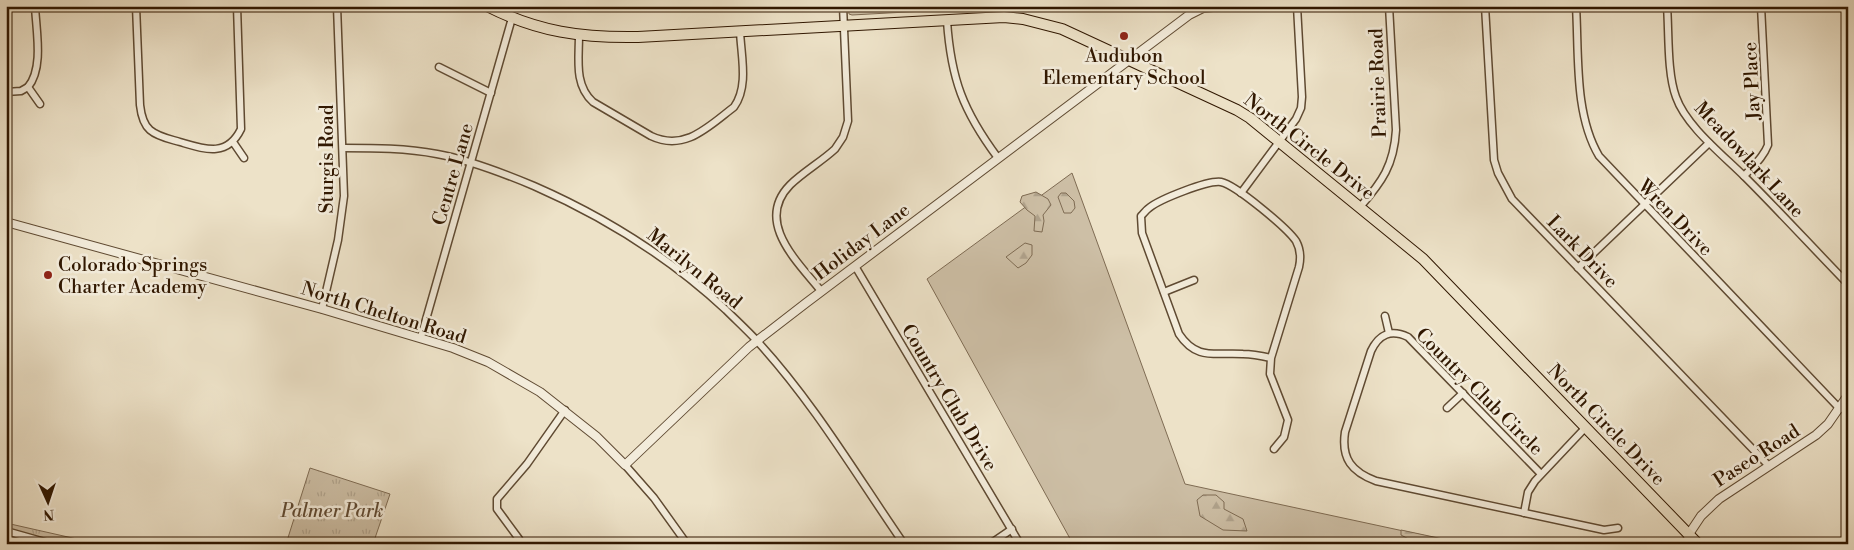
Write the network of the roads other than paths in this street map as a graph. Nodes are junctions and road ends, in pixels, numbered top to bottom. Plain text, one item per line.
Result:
1 (35, 6) edge
2 (136, 6) edge
3 (237, 6) edge
4 (337, 6) edge
5 (487, 6) edge
6 (843, 6) edge
7 (1223, 6) edge
8 (1297, 6) edge
9 (1389, 6) edge
10 (1485, 6) edge
11 (1576, 6) edge
12 (1667, 6) edge
13 (1762, 6) edge
14 (1203, 7) edge
15 (512, 18) junction
16 (947, 21) junction
17 (844, 26) junction
18 (740, 31) junction
19 (578, 35) junction
20 (1129, 59) junction
21 (439, 67) dead end
22 (28, 87) junction
23 (6, 92) edge
24 (490, 93) junction
25 (40, 104) dead end
26 (232, 142) junction
27 (1279, 142) junction
28 (1710, 143) junction
29 (343, 148) junction
30 (244, 158) dead end
31 (998, 158) junction
32 (470, 163) junction
33 (1744, 176) junction
34 (1241, 193) junction
35 (1645, 206) junction
36 (1360, 207) junction
37 (1133, 213) dead end
38 (1141, 216) junction
39 (6, 222) edge
40 (855, 266) junction
41 (1578, 268) junction
42 (1194, 280) dead end
43 (1848, 284) edge
44 (821, 291) junction
45 (1164, 292) junction
46 (322, 309) junction
47 (1385, 316) dead end
48 (1389, 333) junction
49 (421, 337) junction
50 (757, 340) junction
51 (1271, 358) junction
52 (1463, 393) junction
53 (1848, 395) edge
54 (1447, 408) dead end
55 (1840, 409) junction
56 (564, 410) junction
57 (1586, 427) junction
58 (1274, 449) dead end
59 (625, 465) junction
60 (1769, 466) junction
61 (1540, 474) junction
62 (1524, 513) junction
63 (1618, 528) dead end
64 (1012, 529) junction
65 (6, 531) edge
66 (519, 539) dead end
67 (1687, 539) edge
68 (52, 544) edge
69 (687, 544) edge
70 (904, 544) edge
71 (990, 544) edge
72 (1020, 544) edge
73 (1698, 544) edge

1 - 22 street
2 - 26 street
3 - 26 street
4 - 29 street, Sturgis Road
5 - 15 main road, North Circle Drive
6 - 17 street
7 - 14 street
8 - 27 street
9 - 36 street, Prairie Road
10 - 41 street, Lark Drive
11 - 35 street, Wren Drive
12 - 28 street, Meadowlark Lane
13 - 33 street, Jay Place
14 - 20 street, Holiday Lane
15 - 19 main road, North Circle Drive
15 - 24 street, Centre Lane
16 - 17 main road, North Circle Drive
16 - 20 main road, North Circle Drive
16 - 31 street
17 - 18 main road, North Circle Drive
17 - 44 street
18 - 19 main road, North Circle Drive
18 - 19 street
20 - 27 main road, North Circle Drive
20 - 31 street, Holiday Lane
21 - 24 street
22 - 23 street
22 - 25 street
24 - 32 street, Centre Lane
26 - 30 street
27 - 34 street
27 - 36 main road, North Circle Drive
28 - 33 street, Meadowlark Lane
28 - 35 street
29 - 32 street, Marilyn Road
29 - 46 street, Sturgis Road
31 - 40 street, Holiday Lane
32 - 49 street, Centre Lane
32 - 50 street, Marilyn Road
33 - 43 street, Meadowlark Lane
34 - 38 street
34 - 51 street
35 - 41 street
35 - 55 street, Wren Drive
36 - 57 main road, North Circle Drive
37 - 38 street
38 - 45 street
39 - 46 street, North Chelton Road
40 - 44 street, Holiday Lane
40 - 64 street, Country Club Drive
41 - 60 street, Lark Drive
42 - 45 street
44 - 50 street, Holiday Lane
45 - 51 street
46 - 49 street, North Chelton Road
47 - 48 street
48 - 52 street, Country Club Circle
48 - 62 street, Country Club Circle
49 - 56 street, North Chelton Road
50 - 59 street, Holiday Lane
50 - 70 street, Marilyn Road
51 - 58 street
52 - 54 street
52 - 61 street, Country Club Circle
53 - 55 street, Paseo Road
55 - 60 street, Paseo Road
56 - 59 street, North Chelton Road
56 - 66 street
57 - 61 street, Country Club Circle
57 - 67 main road, North Circle Drive
59 - 69 street, North Chelton Road
60 - 67 street, Paseo Road
61 - 62 street
62 - 63 street, Country Club Circle
64 - 71 street
64 - 72 street, Country Club Drive
65 - 68 street
67 - 73 main road, North Circle Drive

